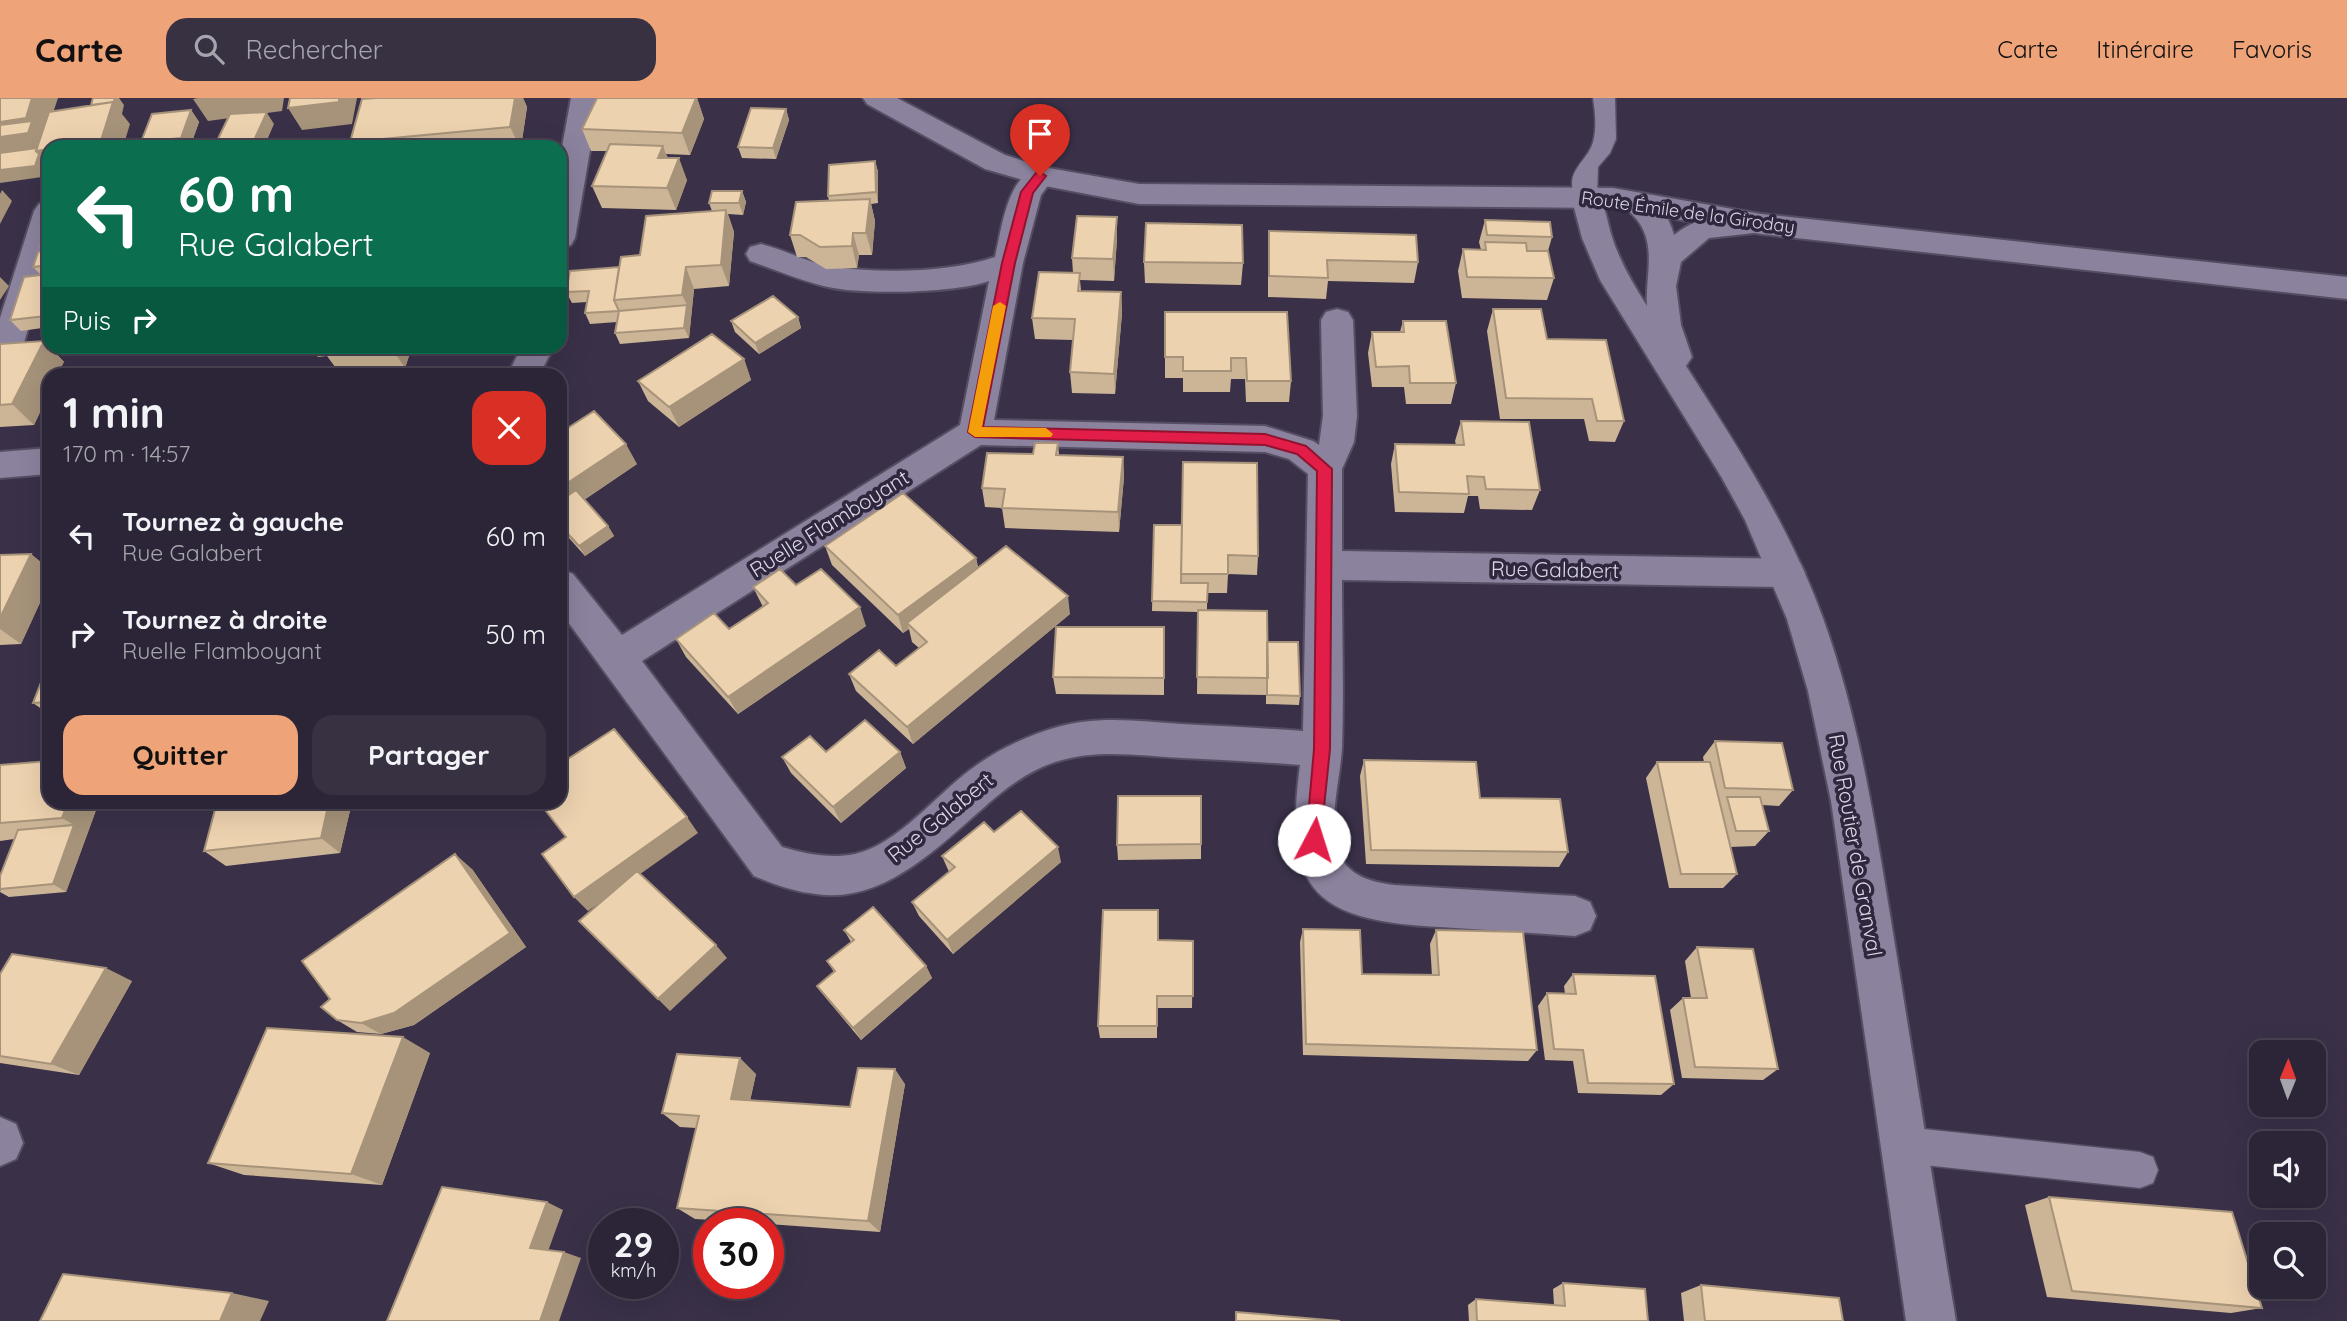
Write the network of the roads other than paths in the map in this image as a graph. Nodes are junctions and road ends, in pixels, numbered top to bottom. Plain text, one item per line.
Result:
1 (585, 98) edge
2 (877, 98) edge
3 (1604, 98) edge
4 (1040, 176) junction
5 (1586, 195) junction
6 (567, 199) edge
7 (1637, 202) junction
8 (1761, 224) junction
9 (42, 234) edge
10 (761, 254) dead end
11 (1666, 258) junction
12 (1009, 263) junction
13 (2347, 288) edge
14 (1337, 320) dead end
15 (0, 369) edge
16 (1690, 399) junction
17 (975, 432) junction
18 (42, 462) edge
19 (0, 465) edge
20 (1325, 469) junction
21 (1322, 565) junction
22 (1787, 573) junction
23 (567, 593) edge
24 (617, 657) junction
25 (1322, 749) junction
26 (1575, 916) dead end
27 (1905, 1145) junction
28 (2140, 1170) dead end
29 (1931, 1321) edge

1 - 6 street
2 - 4 street, Route Émile de la Giroday
3 - 5 lane
4 - 5 street, Route Émile de la Giroday
4 - 12 street
5 - 7 street, Route Émile de la Giroday
5 - 16 street, Rue Routier de Granval
7 - 8 street, Route Émile de la Giroday
7 - 11 street, Rue Routier de Granval
8 - 11 street
8 - 13 street, Route Émile de la Giroday
9 - 15 street
10 - 12 street
11 - 16 street, Rue Routier de Granval
12 - 17 street
14 - 20 street
16 - 22 street, Rue Routier de Granval
17 - 20 street
17 - 24 street, Ruelle Flamboyant
18 - 19 street
20 - 21 street
21 - 22 street, Rue Galabert
21 - 25 street
22 - 27 street, Rue Routier de Granval
23 - 24 street
24 - 25 street, Rue Galabert
25 - 26 street
27 - 28 lane
27 - 29 street, Rue Routier de Granval

